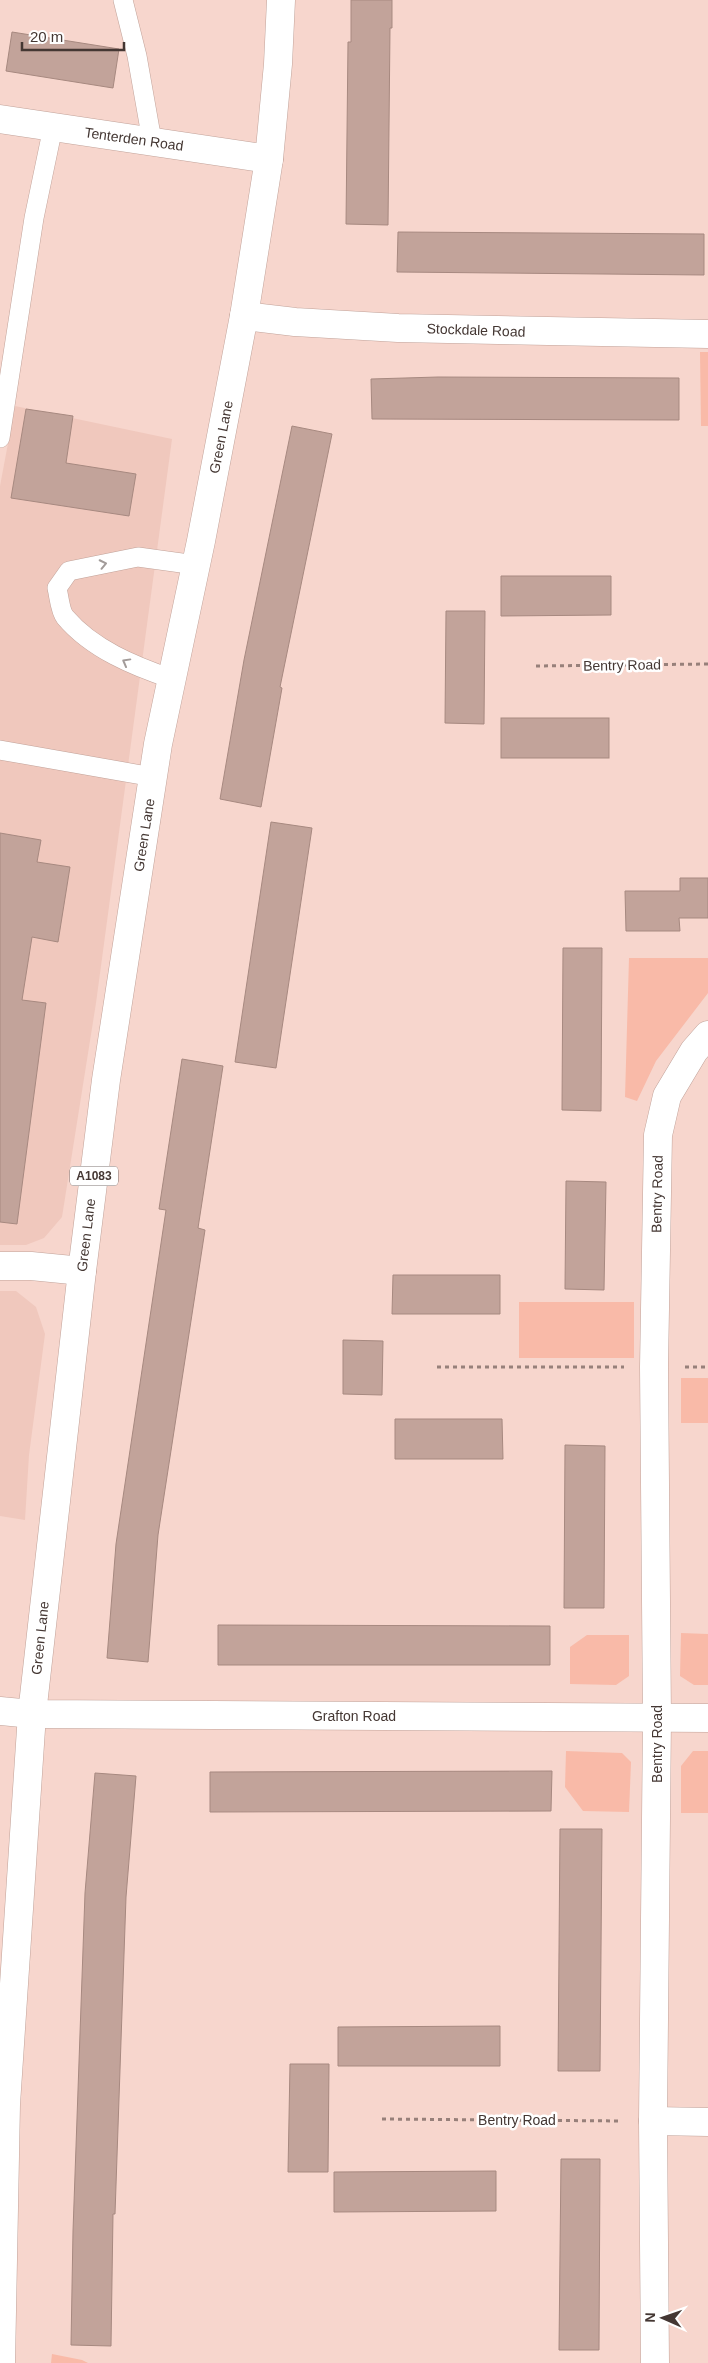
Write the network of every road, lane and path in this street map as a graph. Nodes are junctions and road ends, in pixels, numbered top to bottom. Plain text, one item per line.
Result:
1 (123, 0) edge
2 (281, 0) edge
3 (0, 119) edge
4 (53, 127) junction
5 (152, 142) junction
6 (268, 159) junction
7 (244, 316) junction
8 (708, 334) edge
9 (0, 438) edge
10 (196, 565) junction
11 (708, 664) edge
12 (536, 666) dead end
13 (172, 678) junction
14 (0, 750) edge
15 (153, 777) junction
16 (708, 1035) edge
17 (0, 1266) edge
18 (82, 1271) junction
19 (437, 1366) dead end
20 (654, 1367) junction
21 (708, 1367) edge
22 (0, 1711) edge
23 (32, 1714) junction
24 (657, 1718) junction
25 (708, 1718) edge
26 (382, 2119) dead end
27 (653, 2121) junction
28 (708, 2122) edge
29 (1, 2363) edge
30 (655, 2363) edge

1 - 5 lane
2 - 6 street, Green Lane / A1083
3 - 4 street, Tenterden Road
4 - 5 street, Tenterden Road
4 - 9 lane
5 - 6 street, Tenterden Road
6 - 7 street, Green Lane / A1083
7 - 8 street, Stockdale Road
7 - 10 street, Green Lane / A1083
10 - 13 street, Green Lane / A1083
13 -> 10 lane
11 - 12 path, Bentry Road
13 - 15 street, Green Lane / A1083
14 - 15 lane
15 - 18 street, Green Lane / A1083
16 - 20 street, Bentry Road
17 - 18 street
18 - 23 street, Green Lane / A1083
19 - 20 path
20 - 21 path
20 - 24 street, Bentry Road
22 - 23 street, Grafton Road
23 - 24 street, Grafton Road
23 - 29 street, Green Lane / A1083
24 - 25 street, Grafton Road
24 - 27 street, Bentry Road
26 - 27 path, Bentry Road
27 - 28 street
27 - 30 street, Bentry Road

